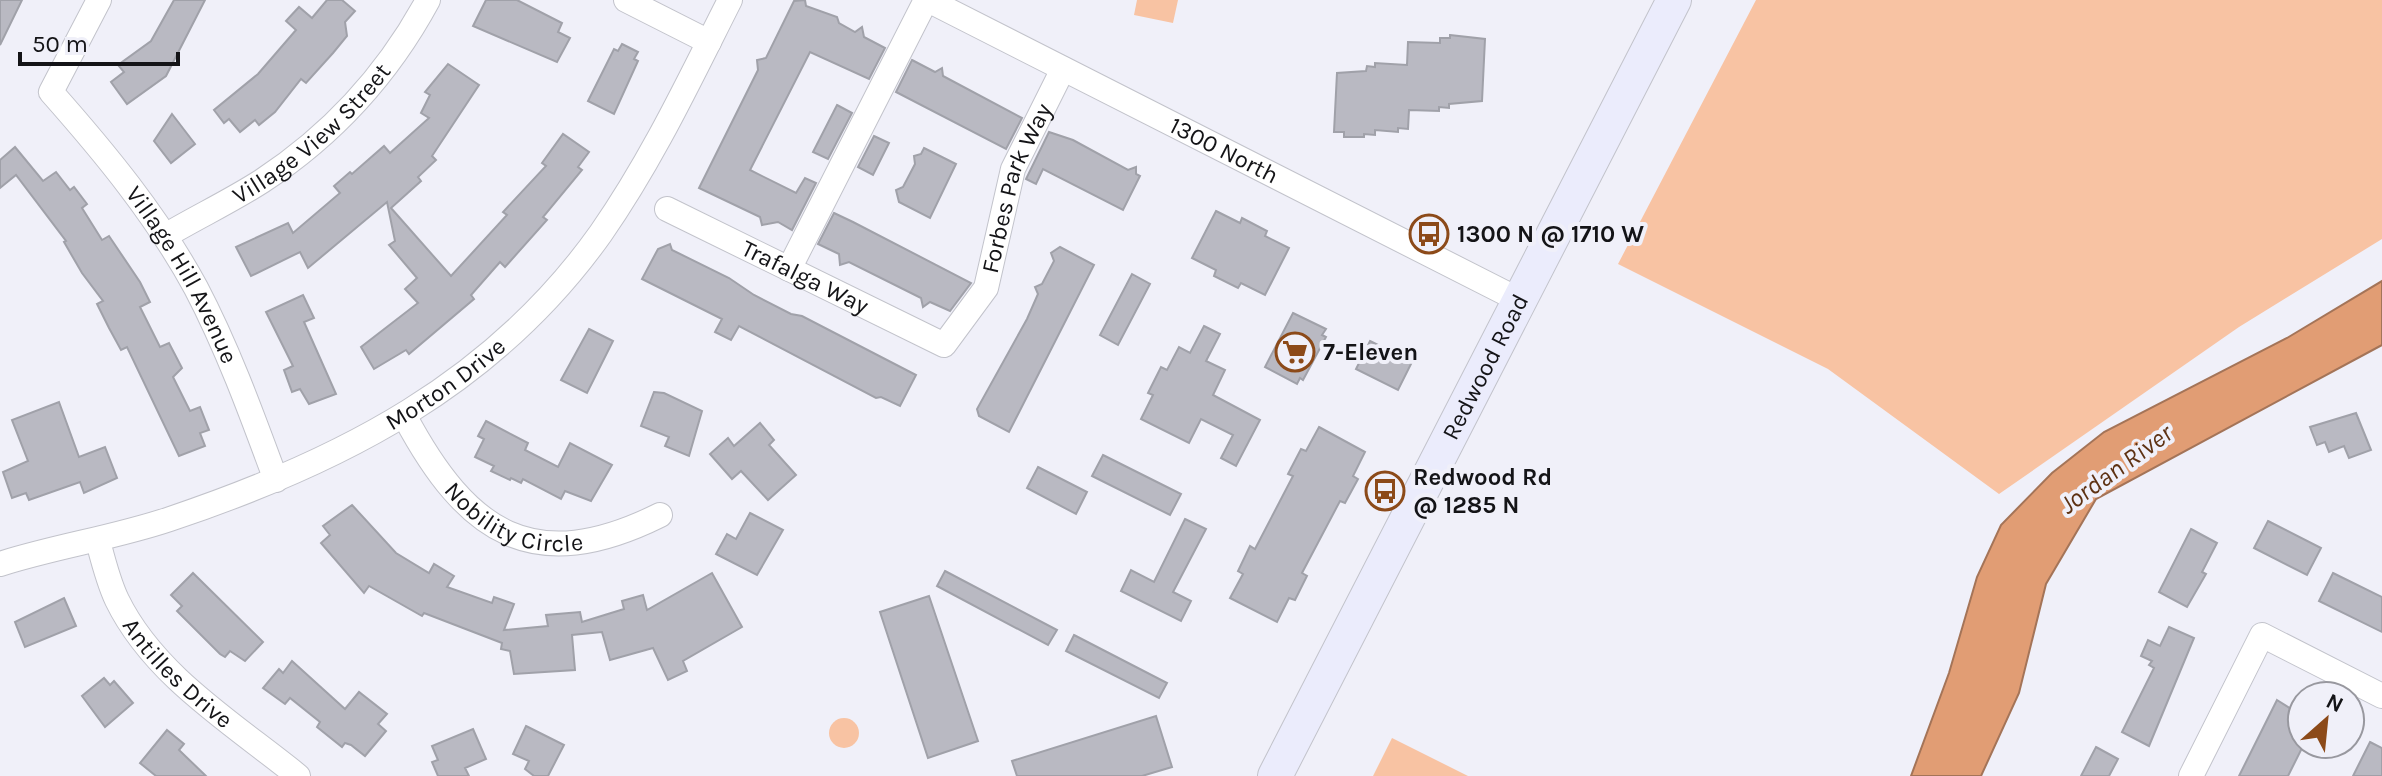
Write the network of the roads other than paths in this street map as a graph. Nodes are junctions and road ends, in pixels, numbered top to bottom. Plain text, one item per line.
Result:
1 (99, 0) edge
2 (428, 0) edge
3 (626, 0) edge
4 (730, 0) edge
5 (927, 0) edge
6 (1674, 0) edge
7 (709, 42) junction
8 (1063, 69) junction
9 (667, 209) dead end
10 (165, 236) junction
11 (789, 269) junction
12 (1519, 300) junction
13 (944, 345) joint
14 (405, 417) junction
15 (276, 480) junction
16 (660, 515) dead end
17 (98, 541) junction
18 (0, 564) edge
19 (2382, 696) edge
20 (298, 776) edge
21 (1275, 776) edge
22 (2191, 776) edge

1 - 10 street, Village Hill Avenue
2 - 10 street, Village View Street
3 - 7 street
4 - 7 street, Morton Drive
5 - 8 street, 1300 North
5 - 11 street
6 - 12 main road, Redwood Road
7 - 14 street, Morton Drive
8 - 12 street, 1300 North
8 - 13 street, Forbes Park Way
9 - 11 street, Trafalga Way
10 - 15 street, Village Hill Avenue
11 - 13 street, Trafalga Way
12 - 21 main road, Redwood Road
14 - 15 street, Morton Drive
14 - 16 street, Nobility Circle
15 - 17 street, Morton Drive
17 - 18 street, Morton Drive
17 - 20 street, Antilles Drive
19 - 22 street

